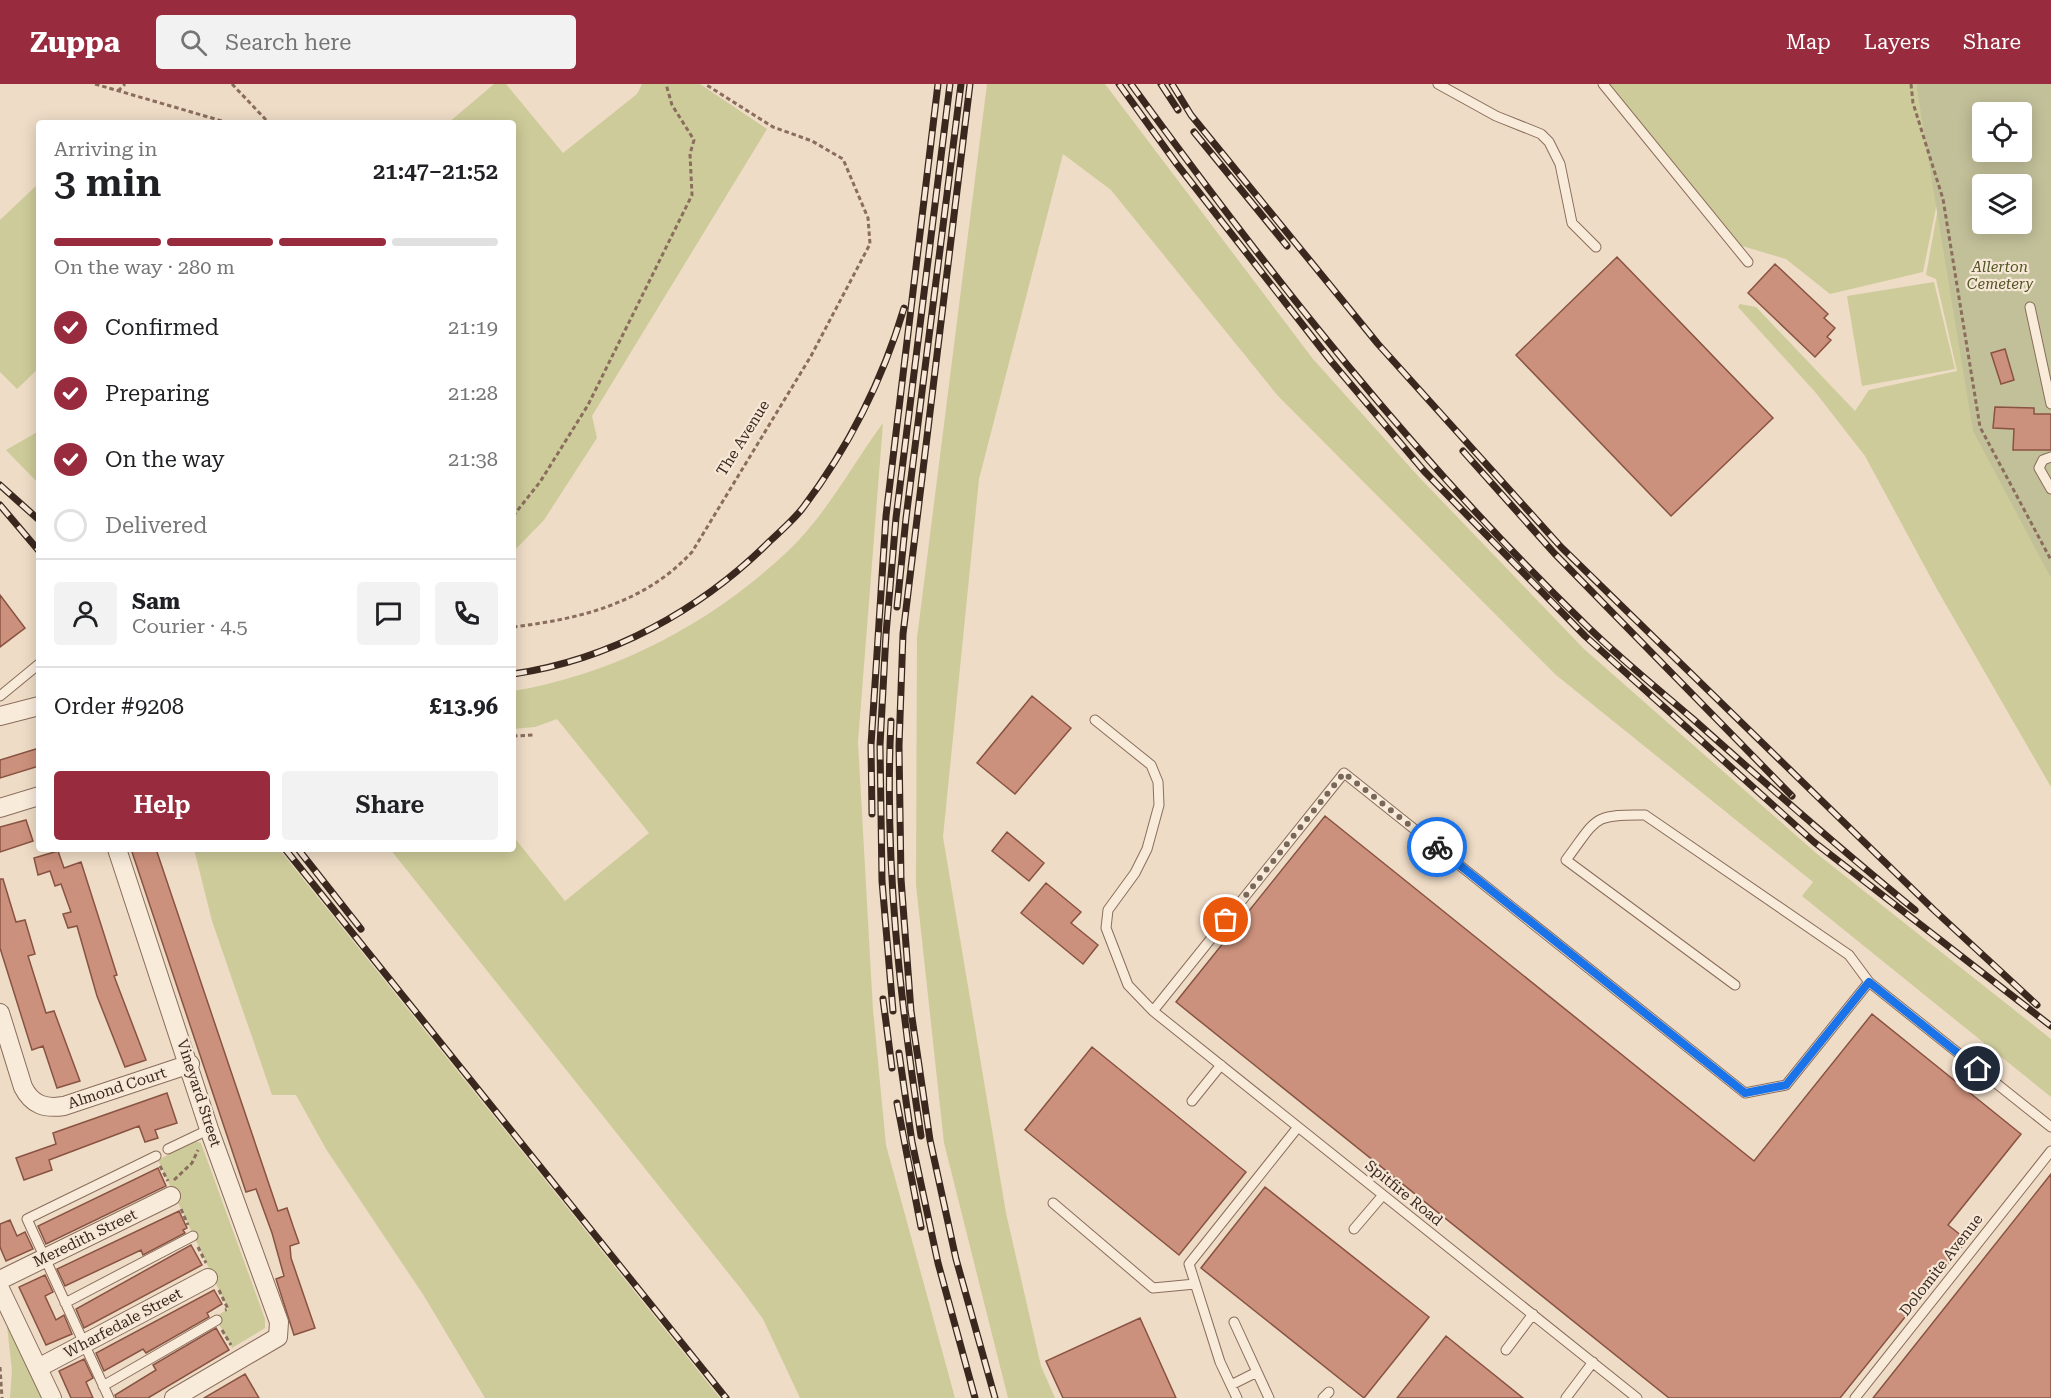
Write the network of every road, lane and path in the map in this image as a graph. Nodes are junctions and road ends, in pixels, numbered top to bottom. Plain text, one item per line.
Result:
1 (95, 84) edge
2 (125, 84) edge
3 (232, 84) edge
4 (666, 84) edge
5 (705, 84) edge
6 (1438, 84) edge
7 (1603, 84) edge
8 (1911, 84) edge
9 (118, 91) junction
10 (219, 120) edge
11 (266, 120) edge
12 (1596, 247) dead end
13 (1748, 262) dead end
14 (2030, 307) dead end
15 (2051, 404) edge
16 (2051, 457) edge
17 (2051, 489) edge
18 (516, 512) edge
19 (2051, 560) edge
20 (516, 627) edge
21 (36, 666) edge
22 (0, 696) edge
23 (36, 707) edge
24 (0, 716) edge
25 (1095, 720) dead end
26 (535, 735) dead end
27 (516, 736) edge
28 (36, 797) edge
29 (0, 808) edge
30 (118, 852) edge
31 (1869, 982) junction
32 (1735, 985) dead end
33 (1153, 1011) junction
34 (0, 1013) edge
35 (190, 1064) junction
36 (1221, 1065) junction
37 (1192, 1101) dead end
38 (1298, 1127) junction
39 (2051, 1127) edge
40 (210, 1131) junction
41 (168, 1149) dead end
42 (2051, 1151) edge
43 (156, 1156) joint
44 (174, 1194) junction
45 (1383, 1195) junction
46 (1053, 1203) dead end
47 (1354, 1229) dead end
48 (193, 1236) junction
49 (45, 1258) junction
50 (211, 1276) junction
51 (0, 1280) edge
52 (1195, 1284) junction
53 (0, 1289) edge
54 (65, 1303) junction
55 (1533, 1314) junction
56 (217, 1320) junction
57 (1234, 1322) dead end
58 (84, 1344) junction
59 (1506, 1350) dead end
60 (239, 1360) junction
61 (1593, 1362) junction
62 (0, 1367) edge
63 (38, 1368) junction
64 (1257, 1372) junction
65 (1231, 1385) junction
66 (103, 1386) junction
67 (2, 1398) edge
68 (52, 1398) edge
69 (109, 1398) edge
70 (174, 1398) edge
71 (1237, 1398) edge
72 (1269, 1398) edge
73 (1566, 1398) edge
74 (1637, 1398) edge
75 (1855, 1398) edge

1 - 9 path
2 - 9 path
3 - 11 path
4 - 18 path
5 - 20 path, The Avenue
6 - 12 lane
7 - 13 lane
8 - 19 path
9 - 10 path
14 - 15 lane
16 - 17 lane
21 - 22 lane
23 - 24 street
25 - 33 lane, Spitfire Road
26 - 27 path
28 - 29 street
30 - 35 street, Vineyard Street
31 - 32 lane
31 - 33 lane
31 - 39 lane
33 - 36 lane, Spitfire Road
34 - 35 street, Almond Court
35 - 40 street, Vineyard Street
36 - 37 lane
36 - 38 lane, Spitfire Road
38 - 45 lane, Spitfire Road
38 - 52 lane
40 - 41 lane
40 - 44 path
40 - 60 street, Vineyard Street
42 - 75 lane, Dolomite Avenue
43 - 44 path
43 - 49 lane
44 - 48 path
44 - 49 street, Meredith Street
45 - 47 lane
45 - 55 lane, Spitfire Road
46 - 52 lane
48 - 50 path
48 - 54 lane
49 - 51 street, Meredith Street
49 - 54 lane
50 - 56 path
50 - 58 street, Wharfedale Street
52 - 65 lane
53 - 63 street
54 - 58 lane
55 - 59 lane
55 - 61 lane, Spitfire Road
56 - 60 path
56 - 66 lane
57 - 64 lane
58 - 63 street, Wharfedale Street
58 - 66 lane
60 - 70 street
61 - 73 lane
61 - 74 lane, Spitfire Road
62 - 67 path
63 - 68 street
64 - 65 lane
64 - 72 lane
65 - 71 lane
66 - 69 lane

